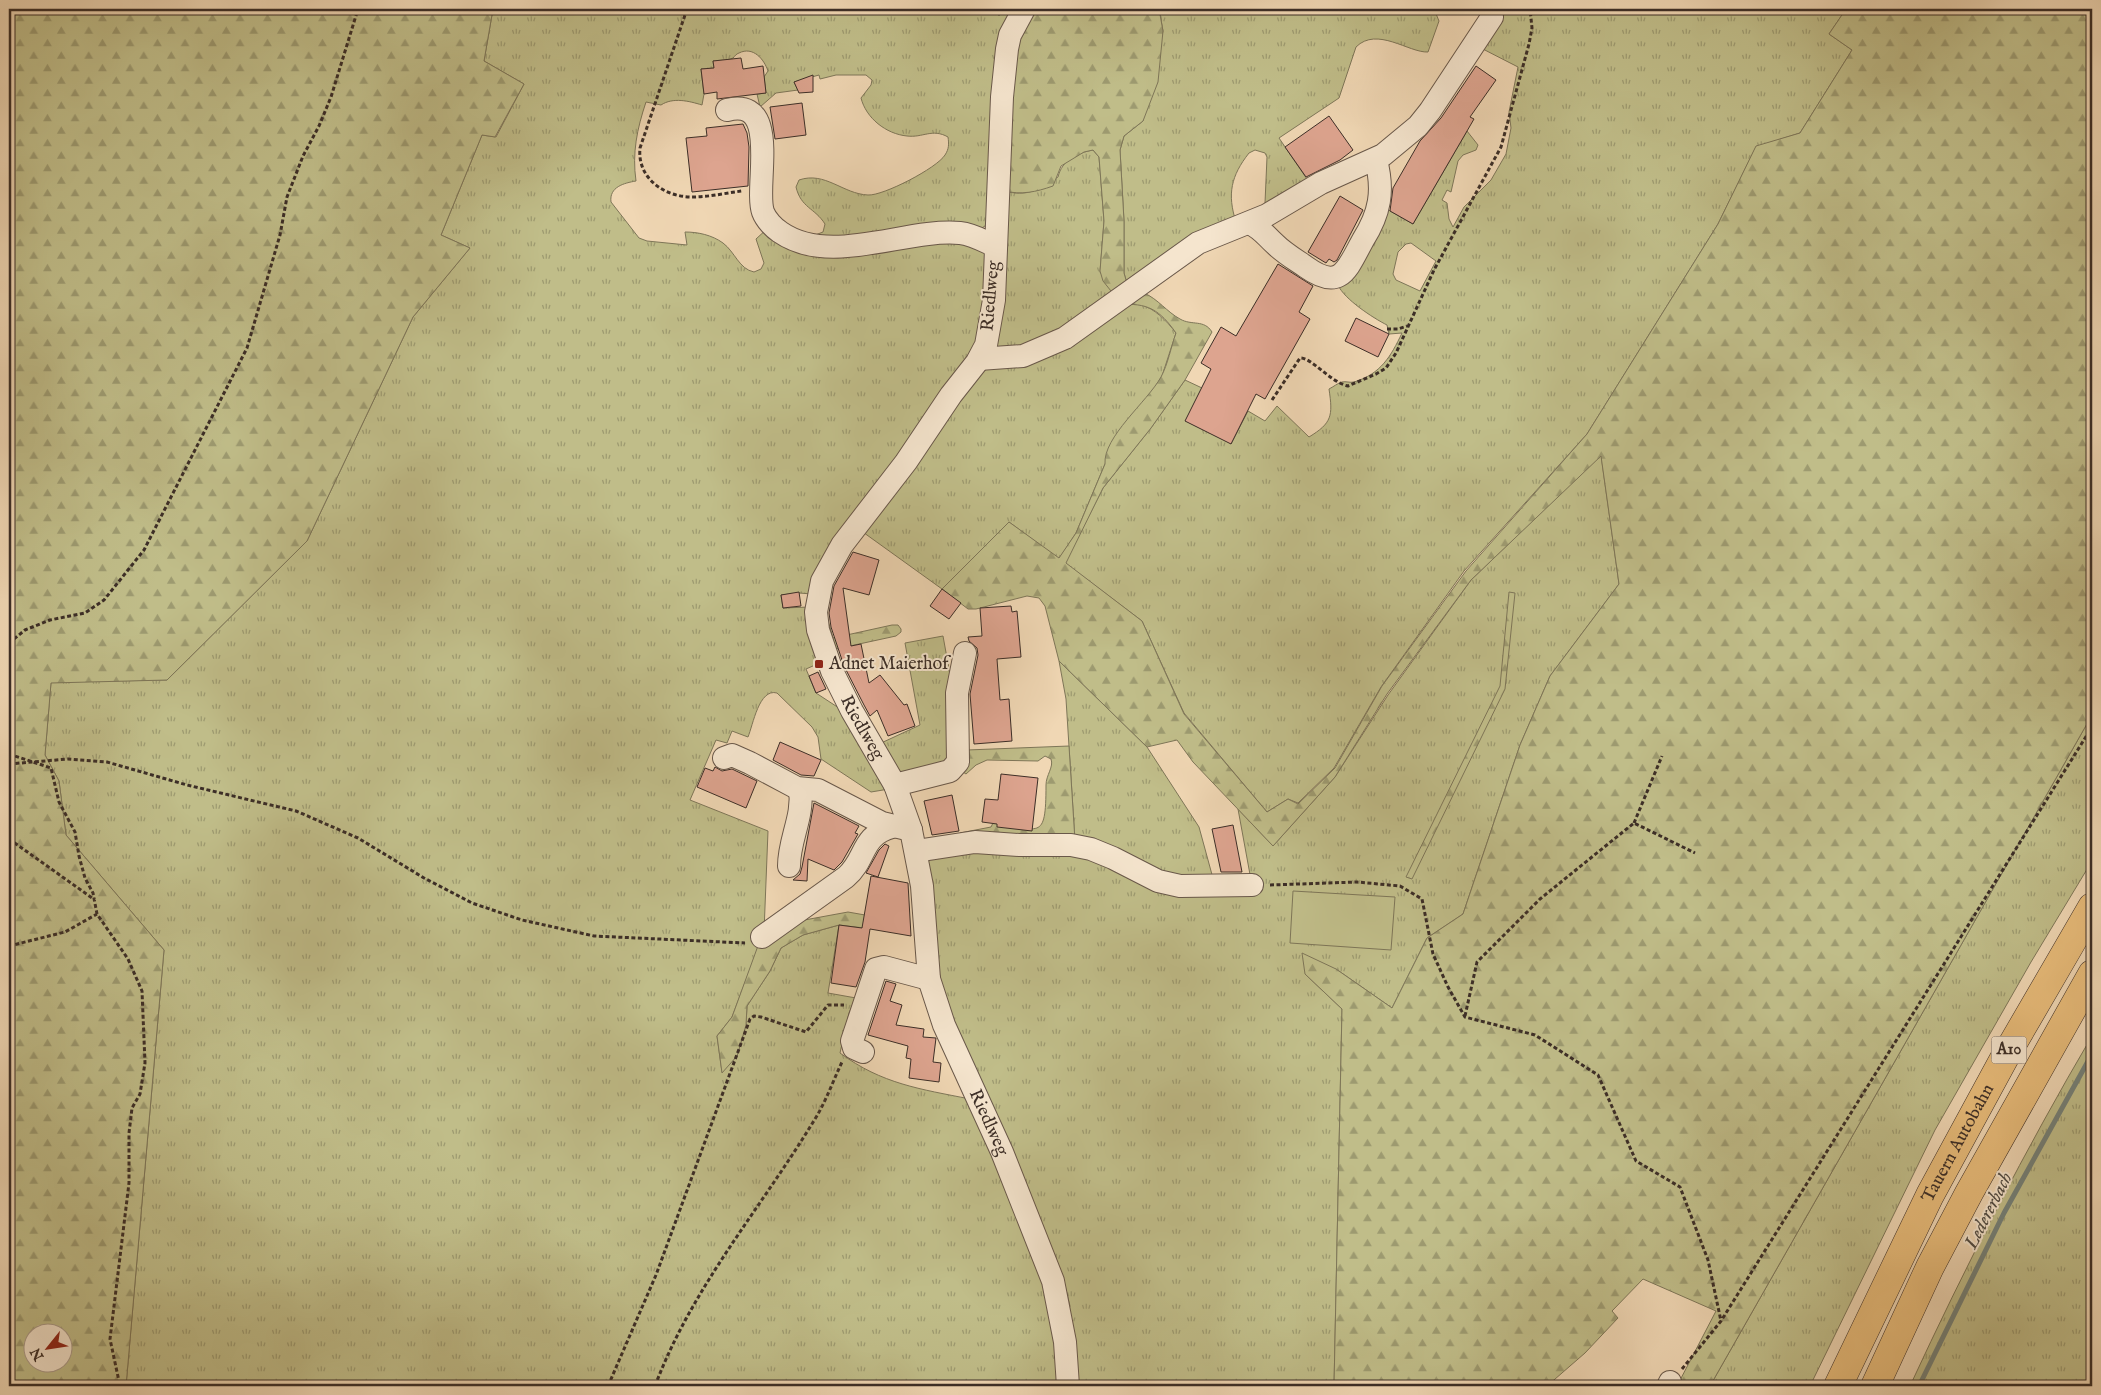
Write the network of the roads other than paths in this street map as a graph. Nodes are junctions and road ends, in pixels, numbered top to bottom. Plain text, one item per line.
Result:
1 (1024, 9) edge
2 (1492, 17) dead end
3 (727, 110) dead end
4 (1376, 160) junction
5 (1249, 223) junction
6 (996, 246) junction
7 (979, 359) junction
8 (965, 653) dead end
9 (724, 758) dead end
10 (895, 785) junction
11 (800, 789) junction
12 (906, 836) junction
13 (789, 866) dead end
14 (1252, 885) road end
15 (2092, 907) edge
16 (762, 937) road end
17 (2092, 974) edge
18 (929, 979) junction
19 (857, 1047) road end
20 (1068, 1386) edge
21 (1838, 1386) edge
22 (1875, 1386) edge

1 - 6 street, Riedlweg
2 - 4 street
3 - 6 street
4 - 5 street
4 - 5 street
5 - 7 street
6 - 7 street, Riedlweg
7 - 10 street, Riedlweg
8 - 10 street
9 - 11 street
10 - 12 street, Riedlweg
11 - 12 street
11 - 13 street
12 - 14 street
12 - 16 street
12 - 18 street, Riedlweg
15 - 21 highway, Tauern Autobahn / A10
17 - 22 highway, Tauern Autobahn / A10
18 - 19 street
18 - 20 street, Riedlweg

